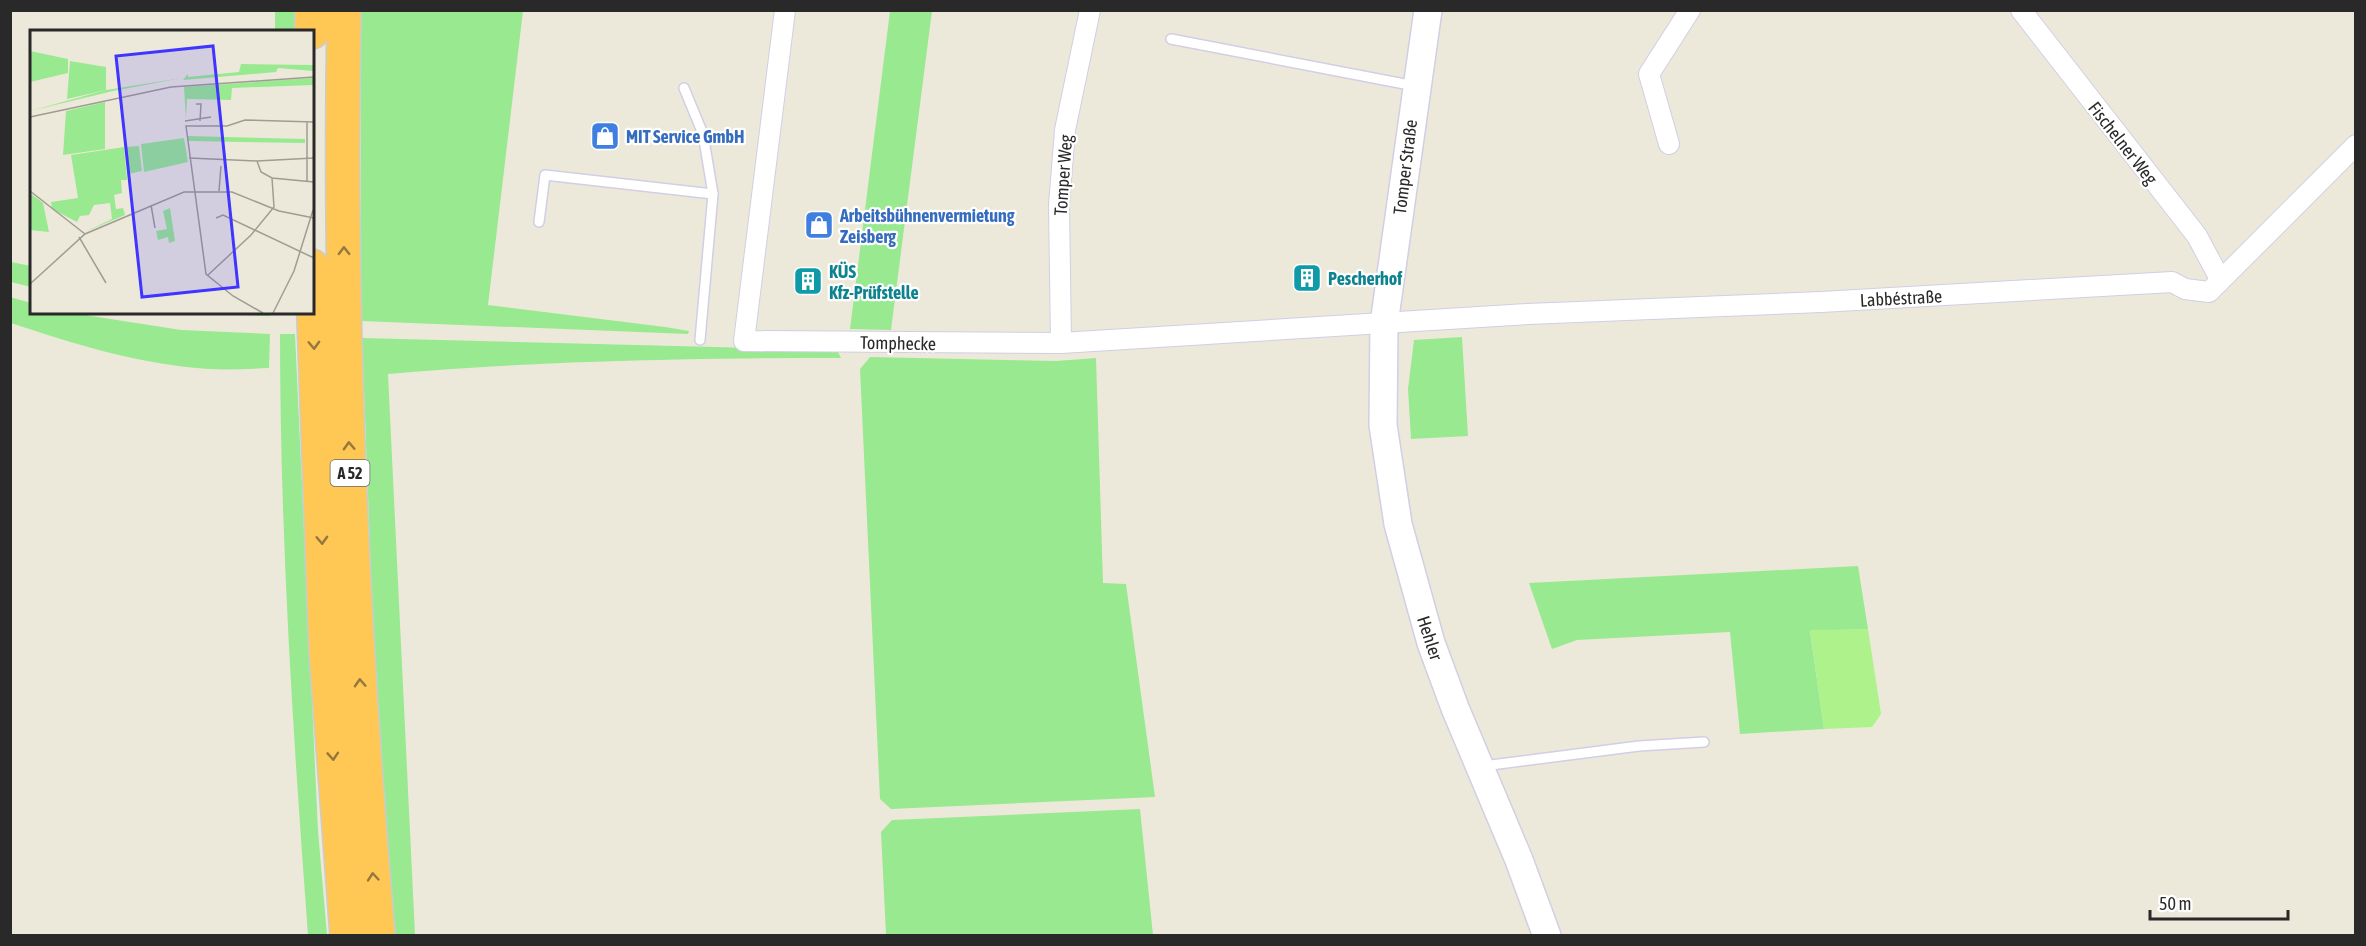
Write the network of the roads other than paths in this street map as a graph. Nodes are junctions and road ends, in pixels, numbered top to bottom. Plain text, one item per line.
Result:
1 (312, 10) edge
2 (344, 10) edge
3 (785, 10) edge
4 (1090, 10) edge
5 (1428, 10) edge
6 (1690, 10) edge
7 (2021, 10) edge
8 (312, 30) edge
9 (1171, 39) dead end
10 (1415, 86) junction
11 (684, 88) dead end
12 (1669, 144) dead end
13 (2355, 145) edge
14 (713, 194) junction
15 (539, 222) dead end
16 (2220, 279) junction
17 (314, 314) edge
18 (1384, 324) junction
19 (700, 340) dead end
20 (1061, 343) junction
21 (1704, 742) dead end
22 (1476, 761) junction
23 (347, 936) edge
24 (378, 936) edge
25 (1547, 936) edge

1 - 8 highway
24 -> 2 highway, A 52
3 - 20 street, Tomphecke
4 - 20 street, Tomper Weg
5 - 10 main road, Tomper Straße
6 - 12 street
7 - 16 street, Fischelner Weg
9 - 10 lane
10 - 18 main road, Tomper Straße
11 - 14 lane
13 - 16 street, Labbéstraße
14 - 15 lane
14 - 19 lane
16 - 18 street, Labbéstraße
17 -> 23 highway, A 52
18 - 20 street, Tomphecke
18 - 22 main road, Hehler
21 - 22 lane
22 - 25 main road, Hehler

